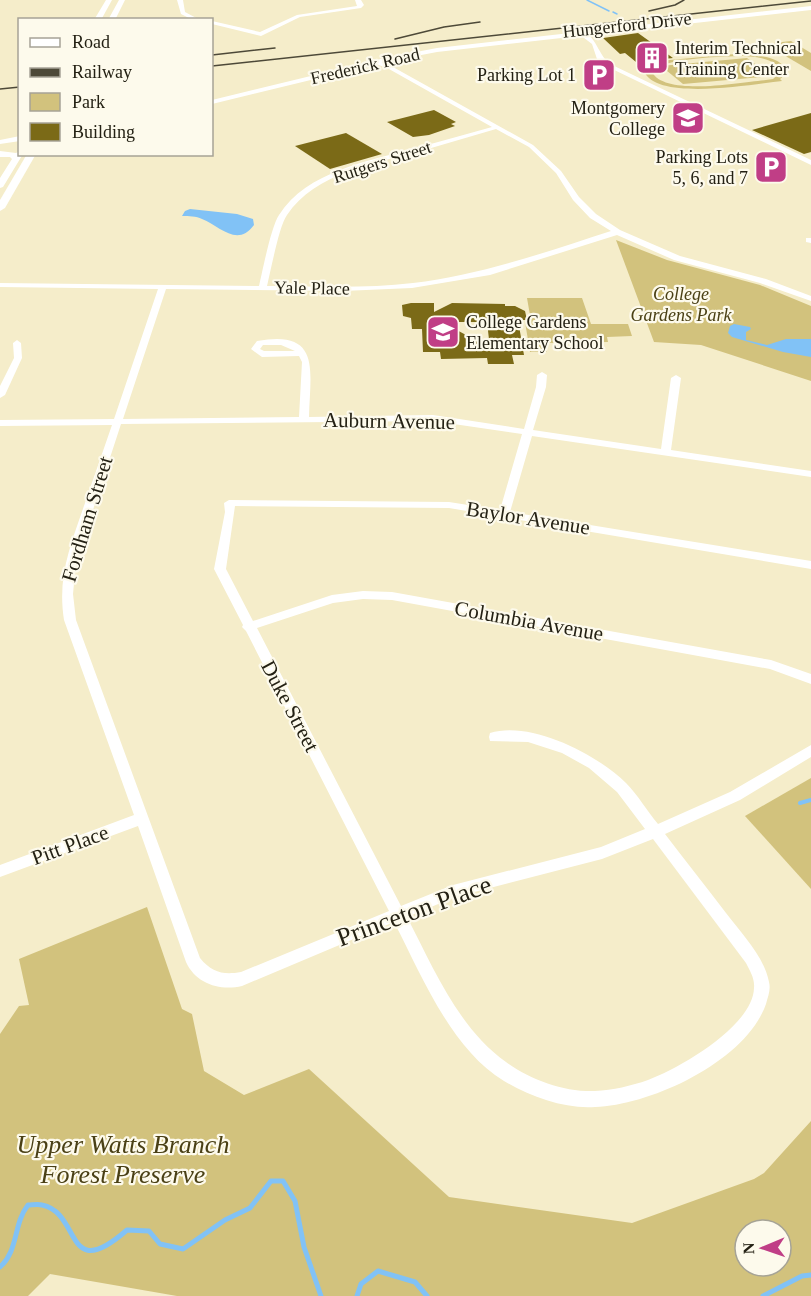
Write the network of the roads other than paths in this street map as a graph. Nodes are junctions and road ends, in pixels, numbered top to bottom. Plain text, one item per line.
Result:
1 (109, 0) edge
2 (122, 0) edge
3 (180, 0) edge
4 (358, 0) edge
5 (811, 6) edge
6 (98, 18) edge
7 (112, 18) edge
8 (194, 18) edge
9 (213, 23) edge
10 (579, 32) junction
11 (517, 38) joint
12 (372, 61) junction
13 (213, 95) edge
14 (213, 102) edge
15 (498, 127) junction
16 (18, 138) edge
17 (0, 142) edge
18 (18, 147) edge
19 (0, 152) edge
20 (18, 156) edge
21 (31, 156) edge
22 (811, 163) edge
23 (0, 185) edge
24 (0, 208) edge
25 (617, 232) junction
26 (0, 285) edge
27 (163, 287) junction
28 (262, 288) junction
29 (811, 299) edge
30 (17, 343) dead end
31 (304, 353) dead end
32 (542, 375) dead end
33 (676, 378) dead end
34 (0, 395) edge
35 (304, 419) junction
36 (0, 423) edge
37 (117, 423) junction
38 (528, 431) junction
39 (666, 452) junction
40 (811, 474) edge
41 (242, 504) joint
42 (504, 513) junction
43 (811, 565) edge
44 (248, 627) junction
45 (811, 679) edge
46 (495, 737) dead end
47 (811, 750) edge
48 (140, 819) junction
49 (657, 831) junction
50 (0, 871) edge
51 (398, 912) junction

1 - 6 main road
2 - 7 main road
3 - 8 street
4 - 9 street
5 - 10 main road, Hungerford Drive
10 - 11 main road, Hungerford Drive
10 - 22 street
11 - 12 main road, Frederick Road
12 - 13 main road, Frederick Road
12 - 14 main road, Frederick Road
12 - 15 street
15 - 25 street
15 - 28 street, Rutgers Street
16 - 17 main road
18 - 19 main road
19 - 20 main road
20 - 23 main road
21 - 24 main road
25 - 28 street, Yale Place
25 - 29 street
26 - 27 street, Yale Place
27 - 28 street, Yale Place
27 - 37 street, Fordham Street
30 - 34 street
31 - 35 street
32 - 38 street
33 - 39 street
35 - 37 street, Auburn Avenue
35 - 38 street, Auburn Avenue
36 - 37 street, Auburn Avenue
37 - 48 street, Fordham Street
38 - 39 street, Auburn Avenue
38 - 42 street
39 - 40 street, Auburn Avenue
41 - 42 street, Baylor Avenue
41 - 44 street, Duke Street
42 - 43 street, Baylor Avenue
44 - 45 street, Columbia Avenue
44 - 51 street, Duke Street
46 - 49 street, Duke Street
47 - 49 street, Princeton Place
48 - 50 street, Pitt Place
48 - 51 street, Princeton Place
49 - 51 street, Princeton Place
49 - 51 street, Duke Street

